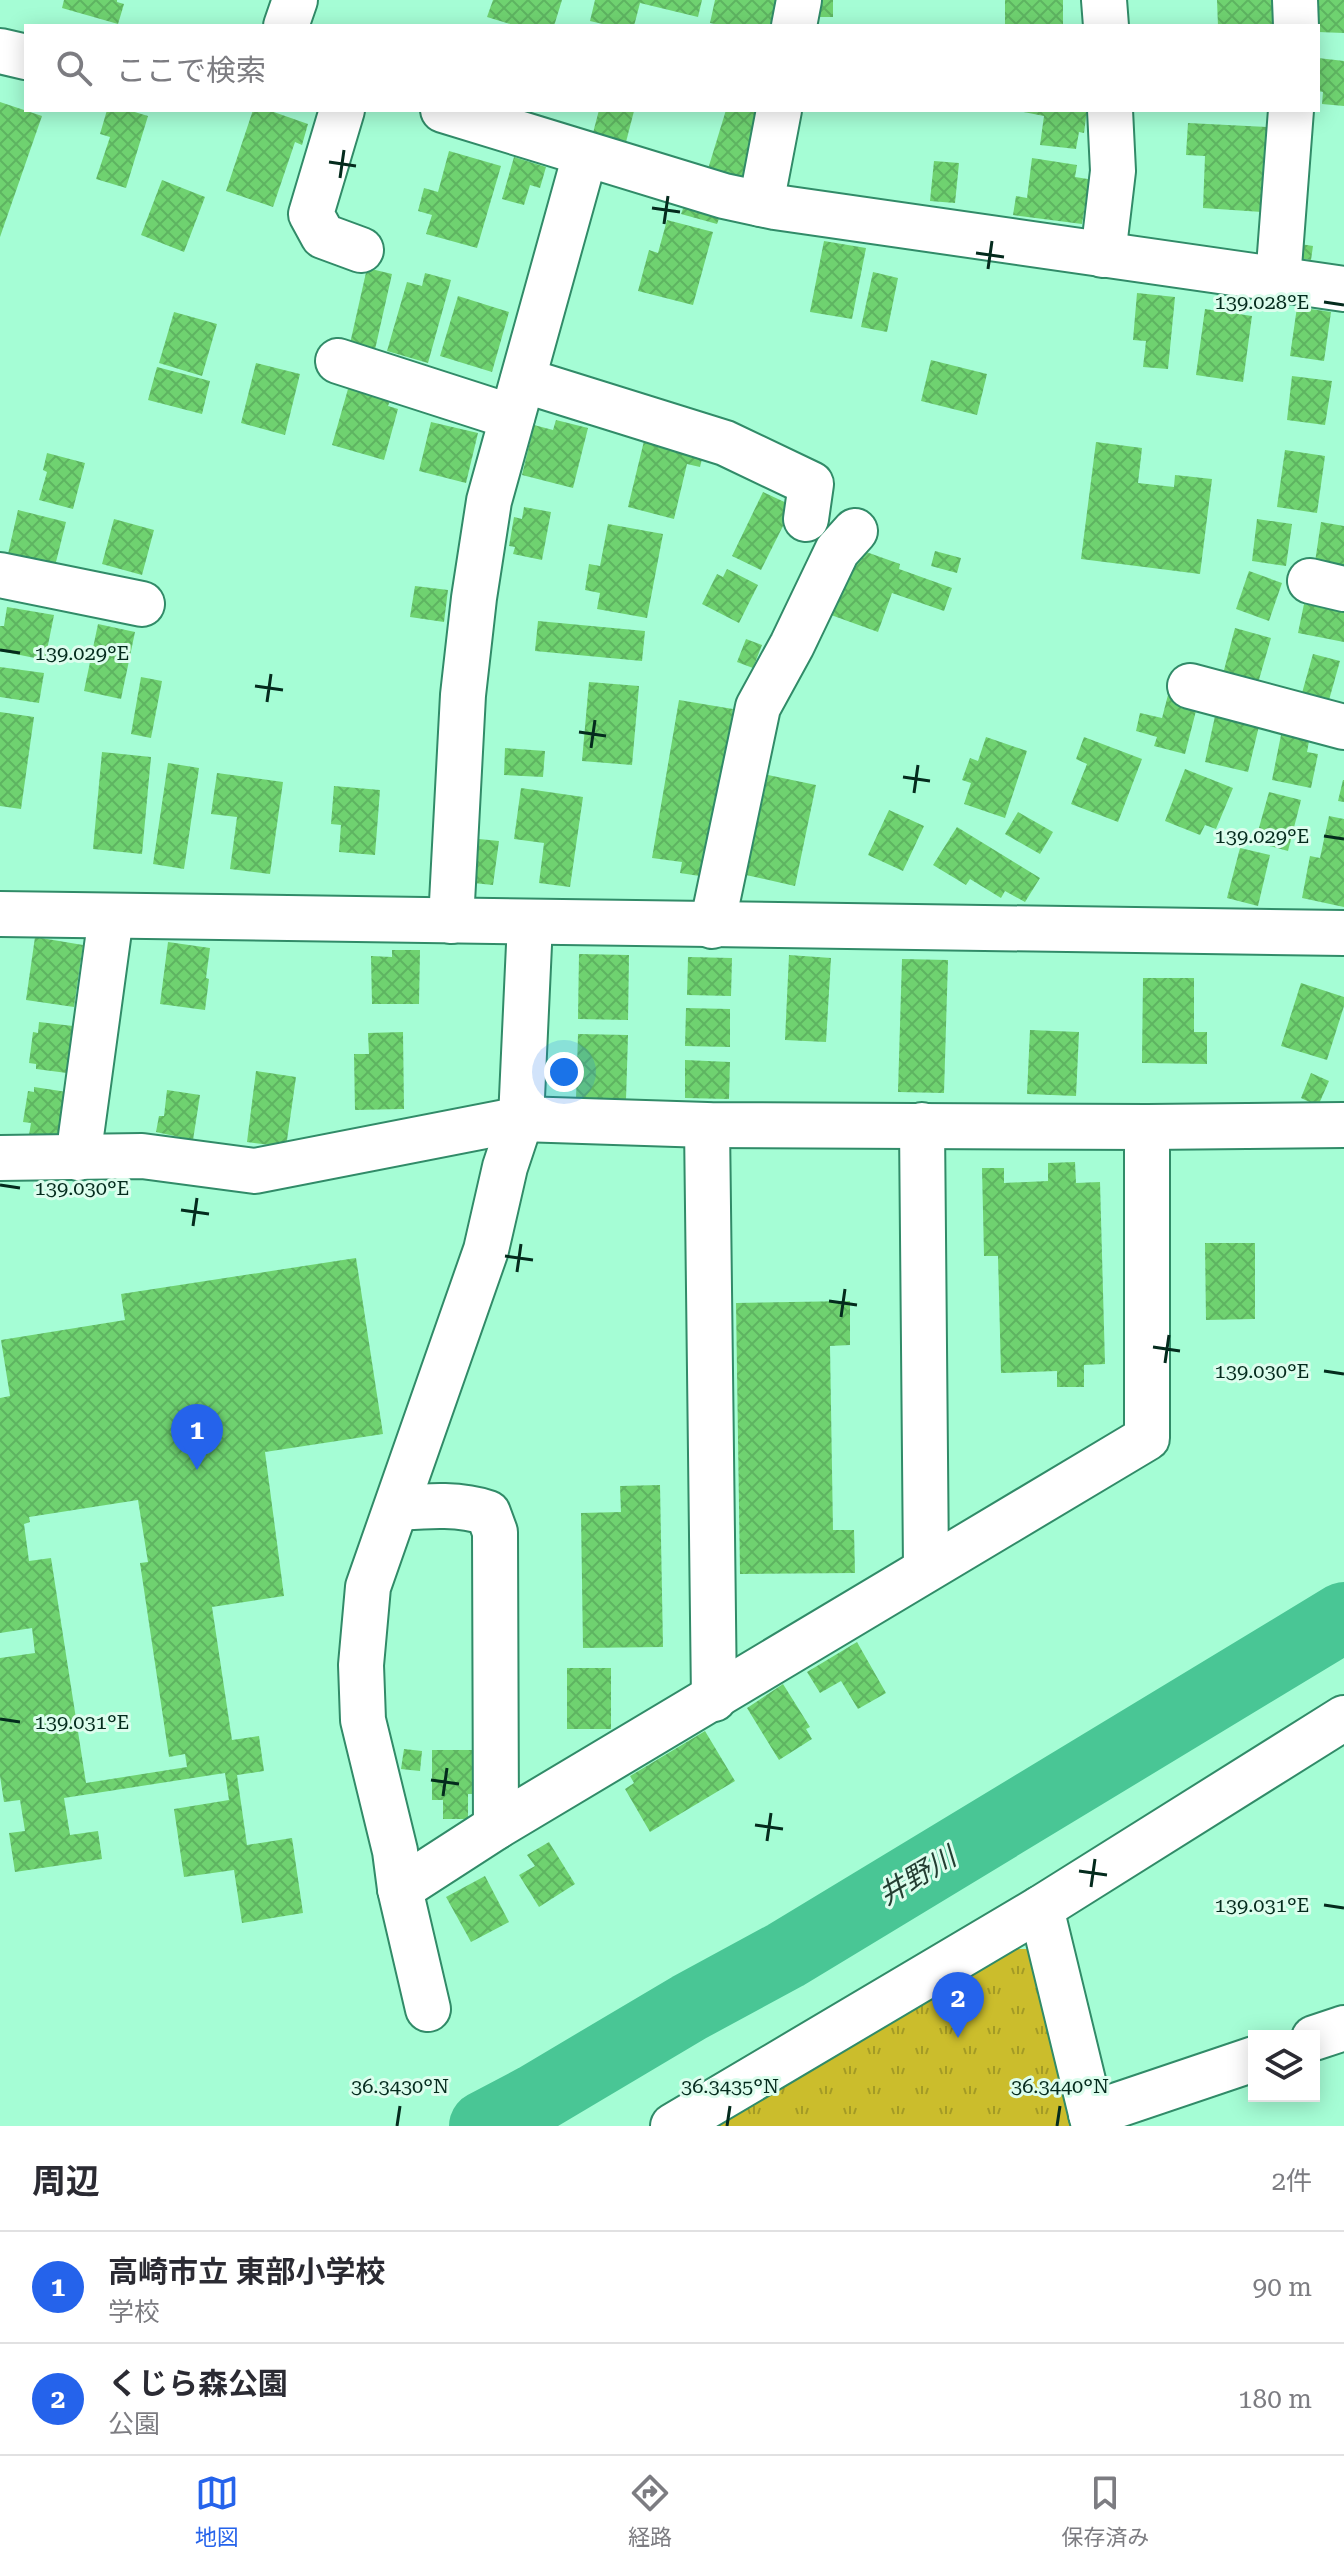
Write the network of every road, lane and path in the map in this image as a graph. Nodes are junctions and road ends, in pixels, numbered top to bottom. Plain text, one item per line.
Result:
1 (295, 0) edge
2 (799, 0) edge
3 (1104, 0) edge
4 (1295, 0) edge
5 (287, 24) edge
6 (794, 24) edge
7 (1106, 24) edge
8 (1296, 24) edge
9 (0, 51) edge
10 (24, 57) edge
11 (341, 112) edge
12 (449, 112) edge
13 (779, 112) edge
14 (1110, 112) edge
15 (1291, 112) edge
16 (585, 155) junction
17 (761, 204) junction
18 (361, 250) dead end
19 (1103, 255) junction
20 (1278, 280) junction
21 (1344, 289) edge
22 (338, 361) dead end
23 (518, 398) junction
24 (806, 519) dead end
25 (855, 531) dead end
26 (0, 575) edge
27 (142, 604) dead end
28 (1190, 686) dead end
29 (1344, 727) edge
30 (0, 914) edge
31 (111, 916) junction
32 (451, 921) junction
33 (530, 923) junction
34 (712, 926) junction
35 (1344, 933) edge
36 (521, 1119) junction
37 (707, 1125) junction
38 (922, 1125) junction
39 (1344, 1125) edge
40 (1147, 1127) junction
41 (0, 1158) edge
42 (78, 1158) junction
43 (397, 1508) junction
44 (926, 1568) junction
45 (714, 1699) junction
46 (1344, 1718) edge
47 (496, 1827) junction
48 (400, 1889) junction
49 (1041, 1908) junction
50 (428, 2009) dead end
51 (1344, 2028) edge
52 (1320, 2036) edge
53 (1248, 2061) edge
54 (1092, 2120) edge
55 (673, 2126) edge

1 - 5 street
2 - 6 street
3 - 7 street
4 - 8 street
9 - 10 street
11 - 18 street
12 - 16 street
13 - 17 street
14 - 19 street
15 - 20 street
16 - 17 street
16 - 23 street
17 - 19 street
19 - 20 street
20 - 21 street
22 - 23 street
23 - 24 street
23 - 32 street
25 - 34 street
26 - 27 street
28 - 29 street
30 - 31 street
31 - 32 street
31 - 42 street
32 - 33 street
33 - 34 street
33 - 36 street
34 - 35 street
36 - 37 street
36 - 42 street
36 - 43 street
37 - 38 street
37 - 45 street
38 - 40 street
38 - 44 street
39 - 40 street
40 - 44 street
41 - 42 street
43 - 47 street
43 - 48 street
44 - 45 street
45 - 47 street
46 - 49 street
47 - 48 street
48 - 50 street
49 - 54 street
49 - 55 street
51 - 52 street
53 - 54 street

